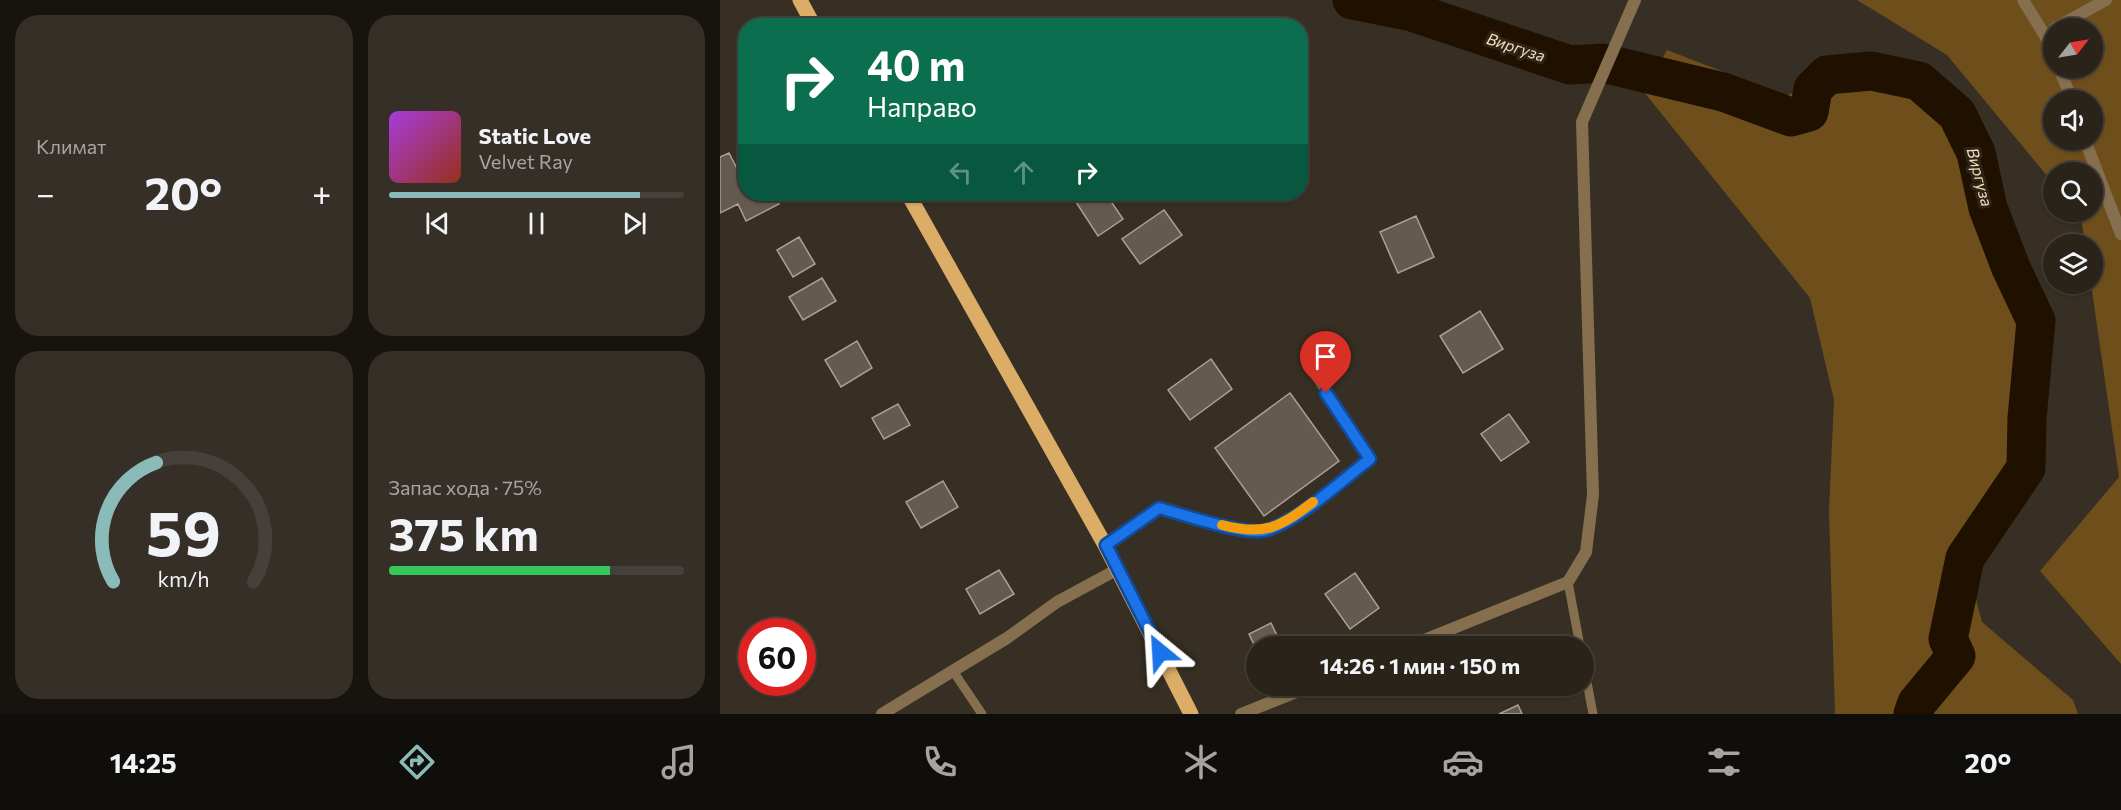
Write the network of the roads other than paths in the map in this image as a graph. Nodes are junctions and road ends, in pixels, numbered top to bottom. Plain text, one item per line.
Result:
1 (800, 0) edge
2 (1635, 0) edge
3 (2023, 0) edge
4 (2106, 0) edge
5 (810, 18) edge
6 (2074, 18) edge
7 (2043, 22) edge
8 (2089, 150) edge
9 (912, 201) edge
10 (2121, 234) edge
11 (1316, 377) dead end
12 (1106, 545) junction
13 (1118, 569) junction
14 (1568, 582) junction
15 (1434, 636) edge
16 (1578, 636) edge
17 (953, 671) junction
18 (1287, 696) edge
19 (1590, 696) edge
20 (882, 714) edge
21 (982, 714) edge
22 (1191, 714) edge
23 (1241, 714) edge
24 (1593, 714) edge

1 - 5 main road
2 - 14 street
3 - 7 street
4 - 6 street
8 - 10 street
9 - 12 main road
11 - 12 lane
12 - 13 main road
13 - 17 street
13 - 22 main road
14 - 15 street
14 - 16 lane
17 - 20 street
17 - 21 lane
18 - 23 street
19 - 24 lane

